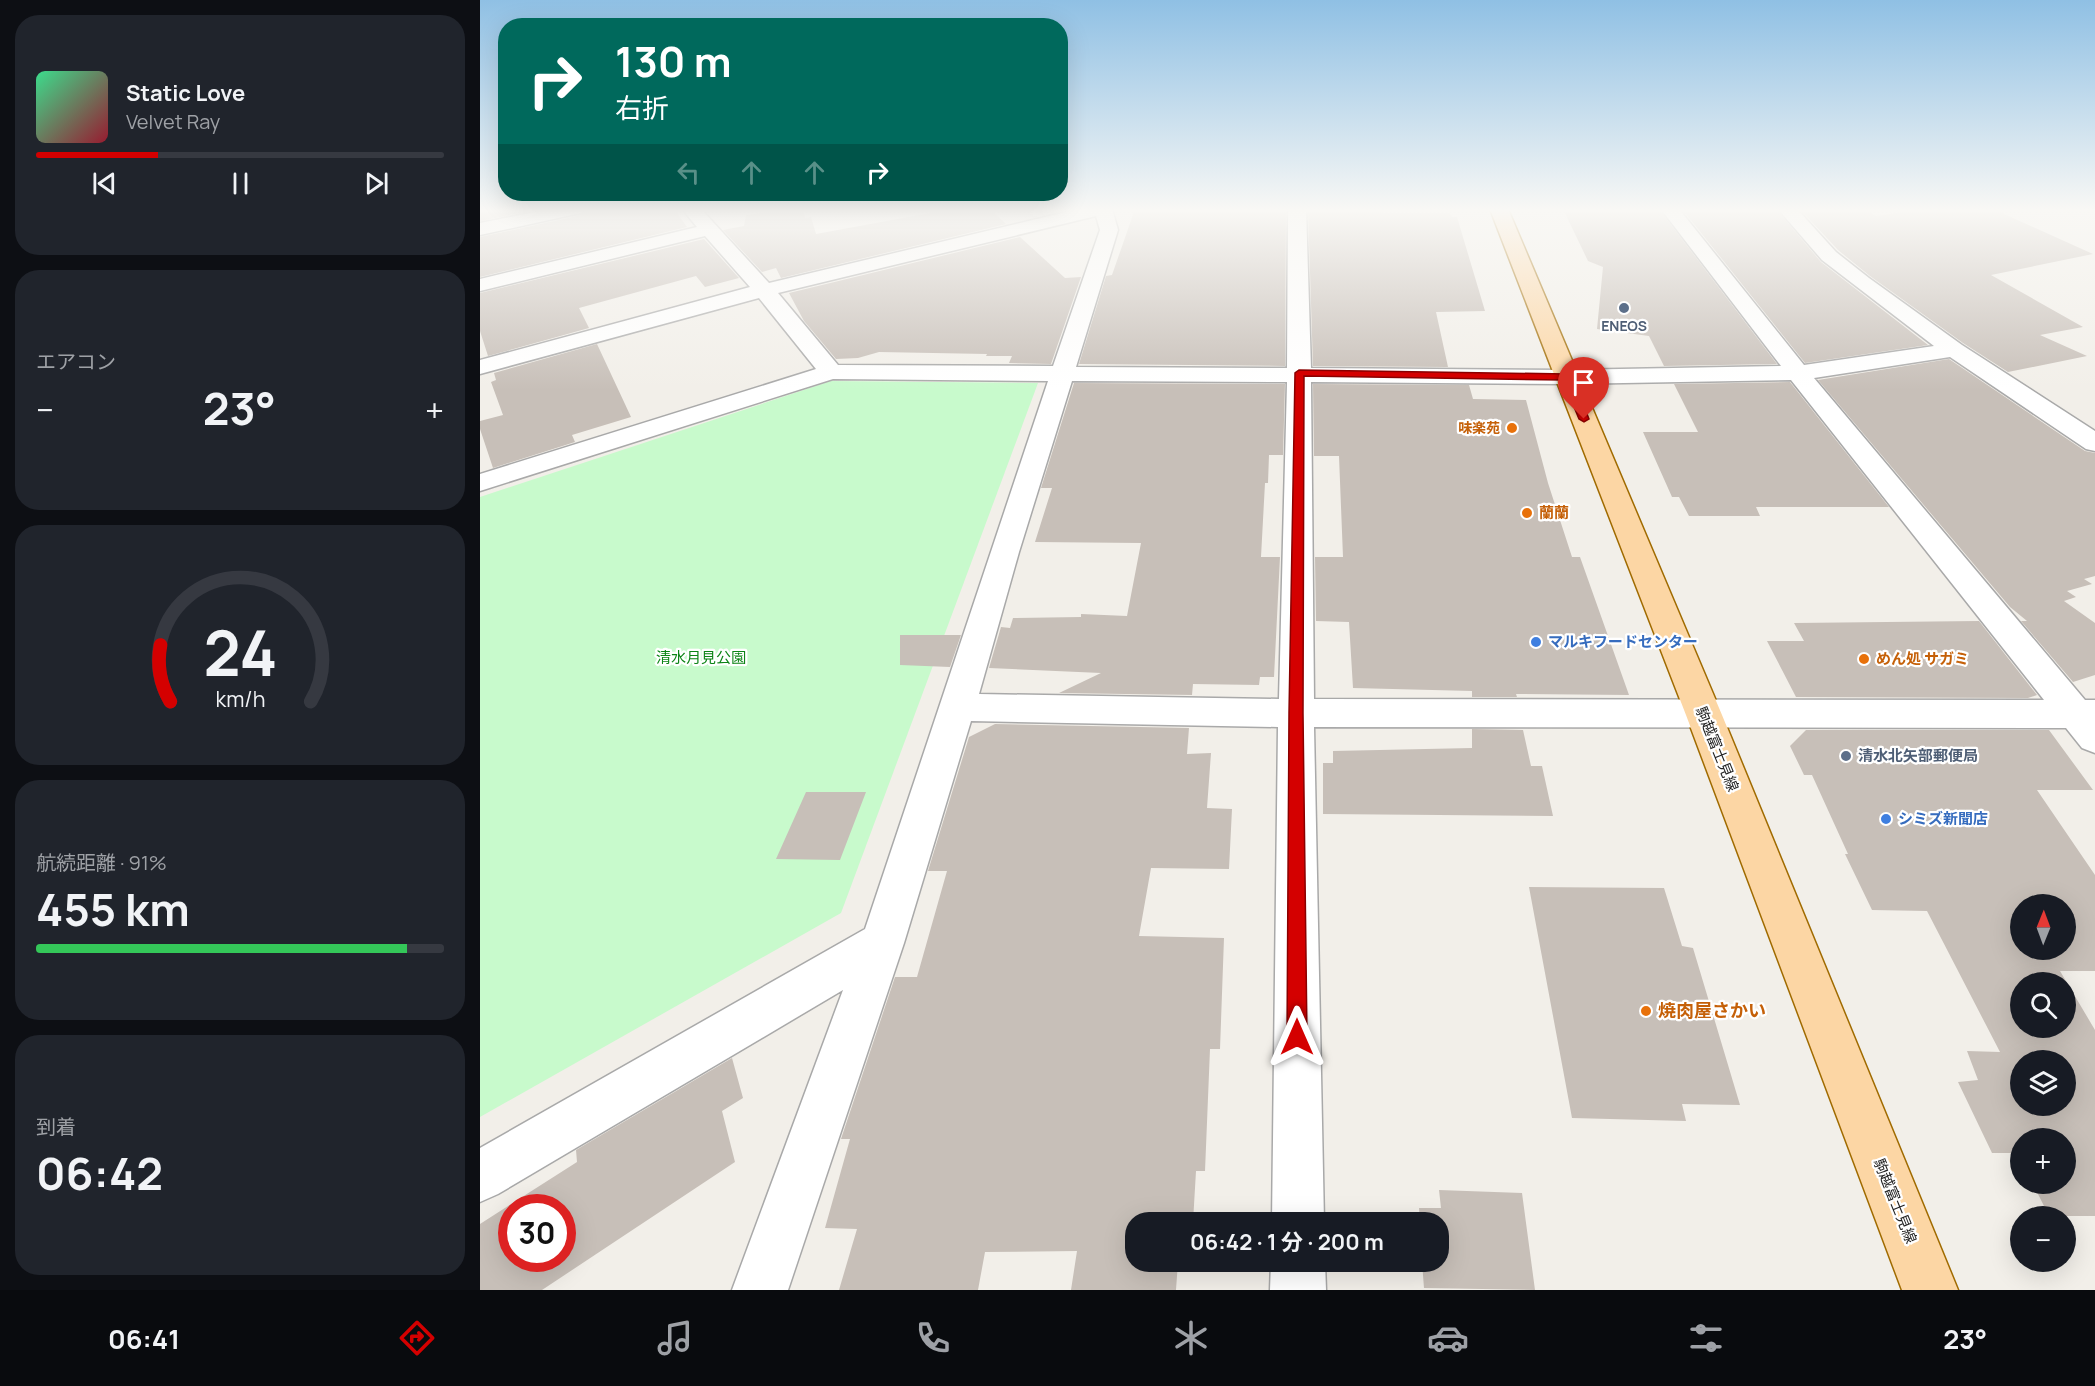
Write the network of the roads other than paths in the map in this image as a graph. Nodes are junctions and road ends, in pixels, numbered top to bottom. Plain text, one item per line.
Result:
1 (545, 269) edge
2 (745, 269) edge
3 (851, 269) edge
4 (1096, 269) edge
5 (1298, 269) edge
6 (1523, 269) edge
7 (1717, 269) edge
8 (1847, 269) edge
9 (480, 285) edge
10 (764, 290) junction
11 (1954, 350) junction
12 (480, 367) edge
13 (831, 372) junction
14 (1062, 372) junction
15 (1299, 373) junction
16 (1798, 373) junction
17 (1567, 377) junction
18 (2095, 443) edge
19 (480, 483) edge
20 (958, 707) junction
21 (1296, 713) junction
22 (1704, 715) junction
23 (2089, 723) edge
24 (882, 944) junction
25 (480, 1176) edge
26 (1298, 1212) edge
27 (1298, 1272) edge
28 (760, 1290) edge
29 (1298, 1290) edge
30 (1930, 1290) edge

1 - 9 street
2 - 10 street
3 - 10 street
4 - 14 street
5 - 15 street
6 - 17 main road, 駒越富士見線
7 - 16 street
8 - 11 street
10 - 12 street
10 - 13 street
11 - 16 street
11 - 18 street
13 - 14 street
13 - 19 street
14 - 15 street
14 - 20 street
15 - 17 street
15 - 21 street
16 - 17 street
16 - 23 street
17 - 22 main road, 駒越富士見線
20 - 21 street
20 - 24 street
21 - 22 street
21 - 26 street
22 - 23 street
22 - 30 main road, 駒越富士見線
24 - 25 street
24 - 28 street
27 - 29 street

